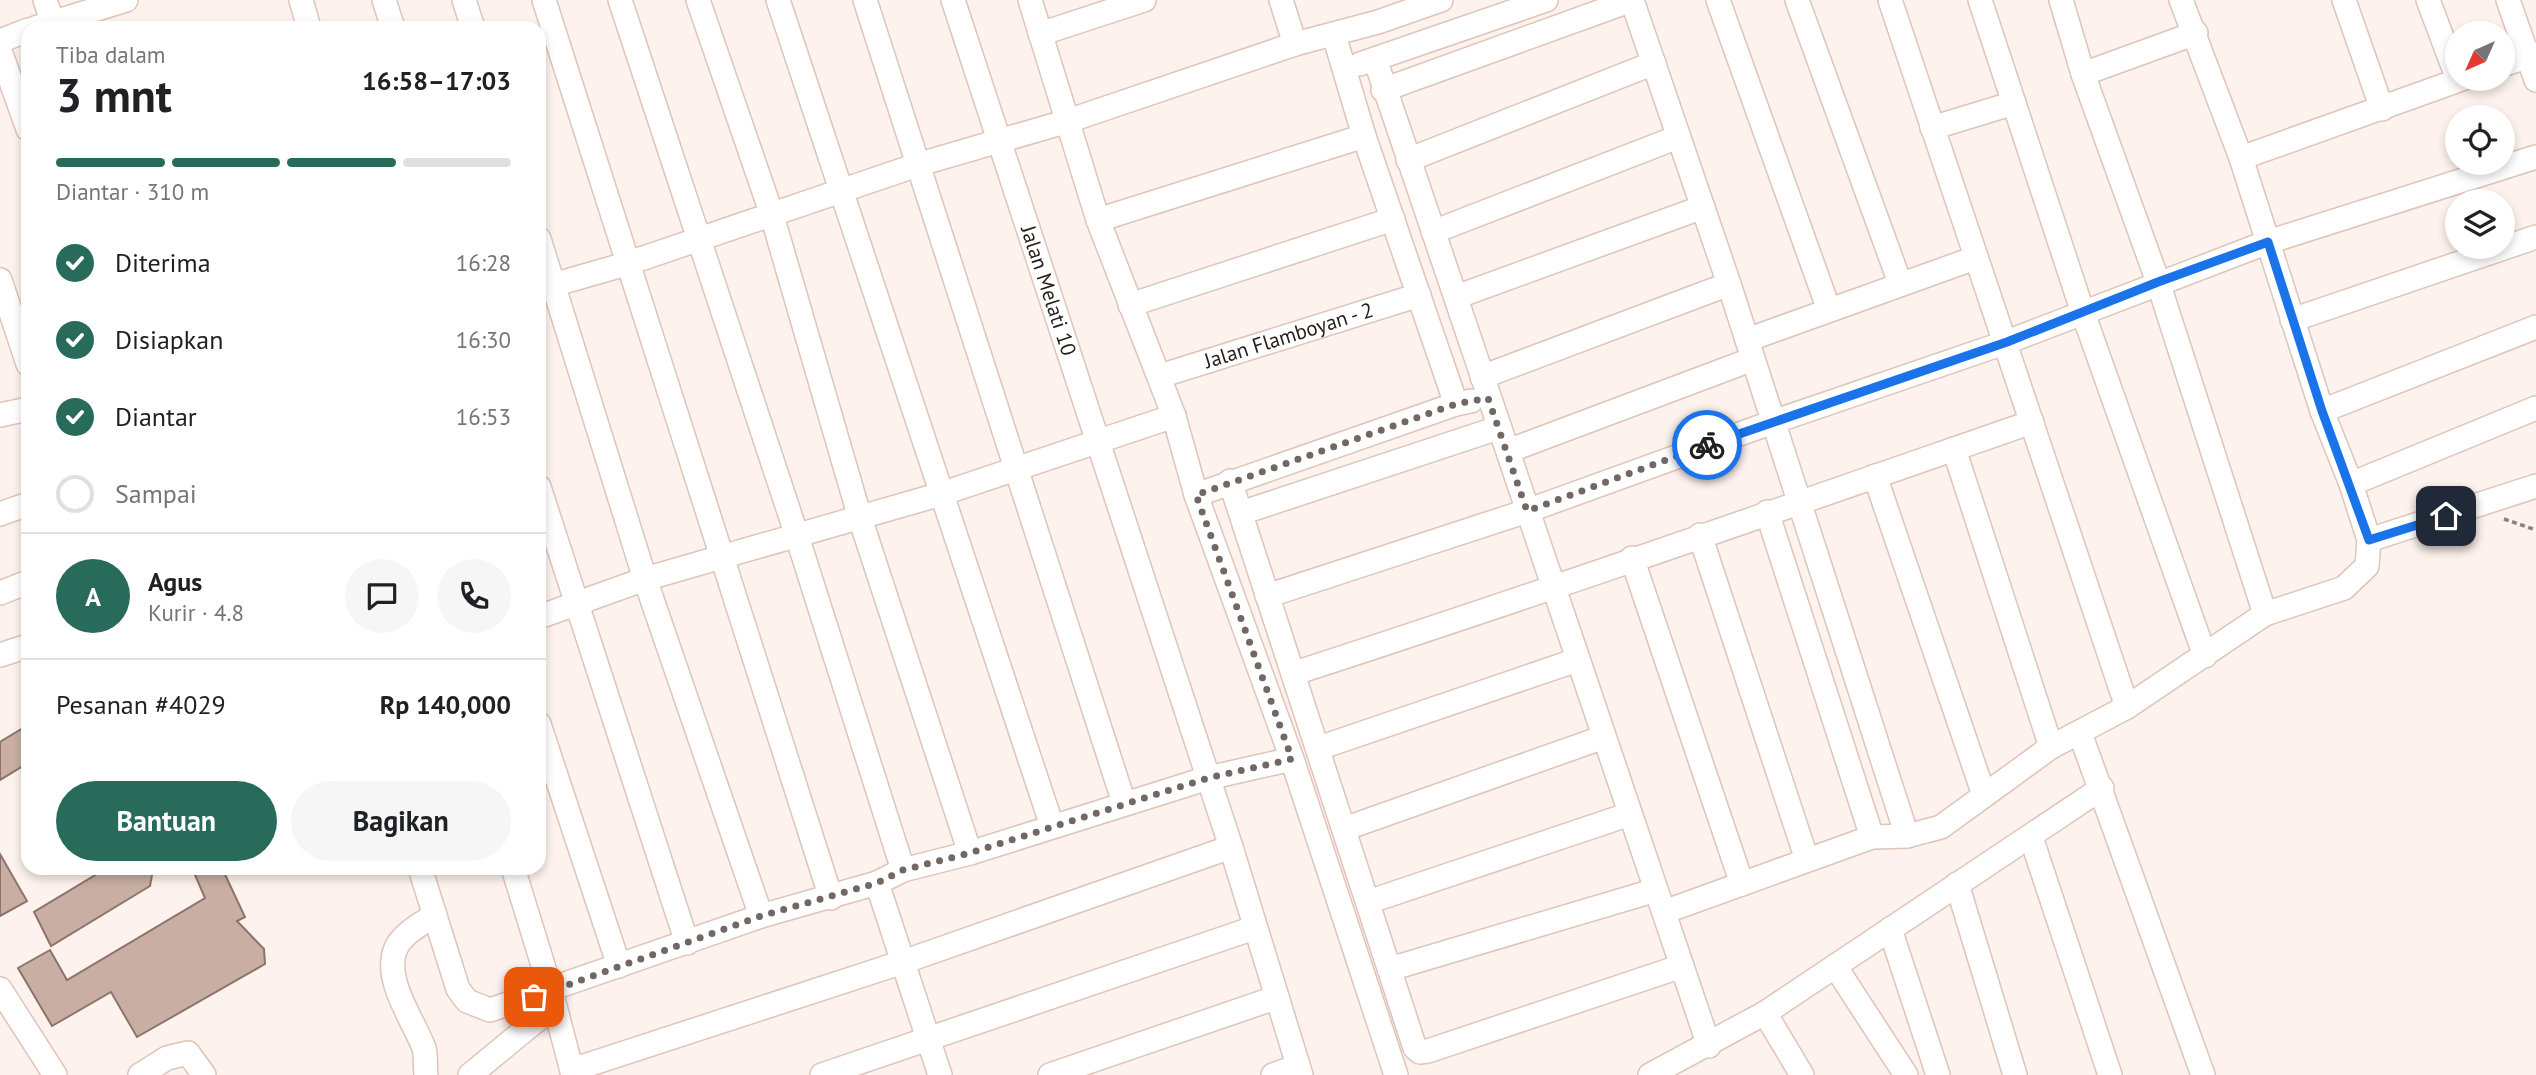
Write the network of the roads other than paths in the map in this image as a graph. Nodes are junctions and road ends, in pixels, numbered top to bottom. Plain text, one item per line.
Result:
1 (44, 0) edge
2 (126, 0) edge
3 (384, 0) edge
4 (464, 0) edge
5 (544, 0) edge
6 (620, 0) edge
7 (698, 0) edge
8 (778, 0) edge
9 (865, 0) edge
10 (953, 0) edge
11 (1030, 0) edge
12 (1144, 0) edge
13 (1281, 0) edge
14 (1441, 0) edge
15 (1546, 0) edge
16 (1632, 0) edge
17 (1718, 0) edge
18 (1797, 0) edge
19 (1890, 0) edge
20 (1980, 0) edge
21 (2061, 0) edge
22 (2181, 0) edge
23 (2344, 0) edge
24 (2428, 0) edge
25 (2508, 0) edge
26 (1407, 12) junction
27 (44, 21) edge
28 (60, 21) edge
29 (391, 21) edge
30 (470, 21) edge
31 (21, 33) edge
32 (2196, 33) junction
33 (1041, 34) junction
34 (1334, 35) junction
35 (0, 41) edge
36 (2445, 43) edge
37 (1295, 44) junction
38 (1418, 44) junction
39 (0, 51) edge
40 (2532, 56) edge
41 (1375, 59) junction
42 (2515, 61) edge
43 (1654, 63) junction
44 (1344, 71) junction
45 (2083, 74) junction
46 (2536, 80) edge
47 (2445, 84) edge
48 (1383, 90) junction
49 (21, 93) edge
50 (2014, 103) junction
51 (2382, 109) junction
52 (1068, 121) junction
53 (1932, 128) junction
54 (1364, 136) junction
55 (1678, 137) junction
56 (998, 139) junction
57 (2536, 157) edge
58 (2241, 158) junction
59 (1408, 160) junction
60 (920, 164) junction
61 (841, 191) junction
62 (1703, 207) junction
63 (771, 212) junction
64 (1393, 219) junction
65 (1098, 220) junction
66 (1433, 232) junction
67 (698, 237) junction
68 (2536, 237) edge
69 (2268, 242) junction
70 (1975, 258) junction
71 (626, 264) junction
72 (0, 280) edge
73 (2158, 282) junction
74 (1900, 283) junction
75 (1729, 284) junction
76 (546, 286) edge
77 (1419, 295) junction
78 (1456, 297) junction
79 (1130, 304) junction
80 (1829, 310) junction
81 (2083, 313) junction
82 (2292, 320) junction
83 (2536, 327) edge
84 (21, 342) edge
85 (2007, 342) junction
86 (1750, 350) junction
87 (1160, 376) junction
88 (1485, 388) junction
89 (1456, 404) junction
90 (2536, 408) edge
91 (21, 410) edge
92 (2322, 411) junction
93 (0, 415) edge
94 (1174, 416) junction
95 (1773, 422) junction
96 (2032, 422) junction
97 (1498, 428) junction
98 (1097, 443) junction
99 (1954, 449) junction
100 (1507, 451) junction
101 (1017, 466) junction
102 (1875, 476) junction
103 (1230, 481) junction
104 (2351, 484) junction
105 (2536, 486) edge
106 (941, 494) junction
107 (1196, 495) junction
108 (1799, 501) junction
109 (21, 506) edge
110 (546, 509) edge
111 (1527, 511) junction
112 (1767, 512) junction
113 (1241, 513) junction
114 (0, 514) edge
115 (860, 518) junction
116 (1700, 535) junction
117 (797, 536) junction
118 (2369, 540) junction
119 (725, 558) junction
120 (1632, 558) junction
121 (645, 579) junction
122 (21, 585) edge
123 (1553, 590) junction
124 (0, 593) edge
125 (1268, 596) junction
126 (575, 602) junction
127 (546, 614) edge
128 (2265, 614) junction
129 (21, 648) edge
130 (0, 655) edge
131 (2205, 656) junction
132 (1577, 660) junction
133 (1295, 673) junction
134 (2127, 707) junction
135 (2080, 733) junction
136 (1604, 737) junction
137 (546, 745) edge
138 (2051, 747) junction
139 (1319, 748) junction
140 (1292, 759) junction
141 (1208, 778) junction
142 (2102, 788) junction
143 (1984, 795) junction
144 (1124, 803) junction
145 (1630, 814) junction
146 (1052, 826) junction
147 (1344, 829) junction
148 (1907, 836) junction
149 (1872, 837) junction
150 (2031, 837) junction
151 (1231, 848) junction
152 (970, 853) junction
153 (1807, 860) junction
154 (903, 870) junction
155 (423, 875) edge
156 (515, 875) edge
157 (877, 883) junction
158 (1742, 884) junction
159 (1957, 884) junction
160 (831, 898) junction
161 (1660, 901) junction
162 (1368, 902) junction
163 (435, 915) junction
164 (761, 916) junction
165 (1254, 928) junction
166 (1890, 929) junction
167 (687, 943) junction
168 (903, 962) junction
169 (619, 966) junction
170 (1682, 966) junction
171 (1835, 966) junction
172 (1390, 969) junction
173 (0, 989) edge
174 (1275, 998) junction
175 (553, 999) junction
176 (1765, 1013) junction
177 (926, 1038) junction
178 (1709, 1046) junction
179 (1691, 1067) edge
180 (1299, 1071) edge
181 (572, 1072) edge
182 (55, 1075) edge
183 (140, 1075) edge
184 (204, 1075) edge
185 (425, 1075) edge
186 (470, 1075) edge
187 (822, 1075) edge
188 (940, 1075) edge
189 (1050, 1075) edge
190 (1273, 1075) edge
191 (1396, 1075) edge
192 (1650, 1075) edge
193 (1802, 1075) edge
194 (1906, 1075) edge
195 (1938, 1075) edge
196 (2015, 1075) edge
197 (2110, 1075) edge
198 (2203, 1075) edge

1 - 27 street
2 - 28 street
3 - 29 street
4 - 30 street
5 - 71 street
6 - 67 street
7 - 63 street
8 - 61 street
9 - 60 street
10 - 56 street, Jalan Melati 10
11 - 33 street
12 - 33 street
13 - 37 street
14 - 26 street
15 - 38 street
16 - 43 street
16 - 48 street
17 - 80 street
18 - 74 street
19 - 53 street
20 - 50 street
21 - 45 street
22 - 32 street
23 - 51 street
24 - 36 street
25 - 40 street
26 - 34 street
26 - 38 street
31 - 35 street
32 - 45 street
32 - 58 street
33 - 52 street
34 - 37 street
34 - 44 street
37 - 52 street
38 - 41 street
39 - 49 street
40 - 42 street
40 - 46 street
41 - 44 street
41 - 48 street
43 - 55 street
43 - 59 street
44 - 54 street
45 - 73 street
47 - 51 street
48 - 59 street
50 - 53 street
50 - 81 street
51 - 58 street
52 - 56 street
52 - 65 street
53 - 70 street
54 - 64 street
54 - 65 street
55 - 62 street
55 - 66 street
56 - 60 street
56 - 98 street, Jalan Melati 10
57 - 69 street
58 - 69 street
59 - 66 street
60 - 61 street
60 - 101 street
61 - 63 street
61 - 106 street
62 - 75 street
62 - 78 street
63 - 67 street
63 - 115 street
64 - 77 street
64 - 79 street
65 - 79 street
66 - 78 street
67 - 71 street
67 - 117 street
68 - 82 street
69 - 73 street
69 - 82 street
70 - 74 street
70 - 85 street
71 - 76 street
71 - 119 street
72 - 84 street
73 - 81 street
73 - 128 street
74 - 80 street
75 - 86 street
75 - 88 street
76 - 121 street
77 - 87 street, Jalan Flamboyan - 2
77 - 89 street
78 - 88 street
79 - 87 street
80 - 86 street
81 - 85 street
81 - 131 street
82 - 92 street
83 - 92 street
85 - 95 street
85 - 96 street
86 - 95 street
86 - 100 street
87 - 94 street
88 - 89 street
88 - 97 street
89 - 103 street
90 - 104 street
91 - 93 street
92 - 104 street
94 - 98 street
94 - 107 street
95 - 108 street
95 - 111 street
96 - 99 street
96 - 134 street
97 - 100 street
97 - 113 street
98 - 101 street
98 - 141 street, Jalan Melati 10
99 - 102 street
99 - 138 street
100 - 111 street
101 - 106 street
101 - 144 street
102 - 108 street
102 - 143 street
103 - 107 street
103 - 113 street
104 - 118 street
105 - 118 street
106 - 115 street
106 - 146 street
107 - 140 street
108 - 112 street
108 - 148 street
109 - 114 street
110 - 126 street
111 - 123 street
111 - 125 street
112 - 116 street
112 - 149 street
113 - 125 street
115 - 117 street
115 - 152 street
116 - 120 street
116 - 153 street
117 - 119 street
117 - 154 street
118 - 128 street
119 - 121 street
119 - 160 street
120 - 123 street
120 - 158 street
121 - 126 street
121 - 164 street
122 - 124 street
123 - 132 street
123 - 133 street
125 - 133 street
126 - 127 street
126 - 167 street
128 - 131 street
129 - 130 street
131 - 134 street
132 - 136 street
132 - 139 street
133 - 139 street
134 - 135 street
135 - 138 street
135 - 142 street
136 - 145 street
136 - 147 street
137 - 169 street
138 - 143 street
139 - 147 street
140 - 141 street
140 - 191 street
141 - 144 street
141 - 151 street, Jalan Melati 10
142 - 150 street
142 - 198 street
143 - 148 street
144 - 146 street
145 - 161 street
145 - 162 street
146 - 152 street
147 - 162 street
148 - 149 street
149 - 153 street
150 - 159 street
150 - 197 street
151 - 165 street, Jalan Melati 10
151 - 168 street
152 - 154 street
153 - 158 street
154 - 157 street
155 - 163 street
156 - 175 street
157 - 160 street
157 - 168 street
158 - 161 street
159 - 166 street
159 - 196 street
160 - 164 street
161 - 170 street
161 - 172 street
162 - 172 street
163 - 175 street
163 - 185 street
164 - 167 street
165 - 174 street, Jalan Melati 10
165 - 177 street
166 - 171 street
166 - 195 street
167 - 169 street
168 - 177 street
168 - 181 street
169 - 175 street
170 - 172 street
170 - 178 street
171 - 176 street
171 - 194 street
173 - 182 street
174 - 180 street, Jalan Melati 10
174 - 189 street
175 - 181 street
175 - 186 street
176 - 178 street
176 - 193 street
177 - 187 street
177 - 188 street
178 - 179 street
179 - 192 street
180 - 190 street
183 - 184 street

